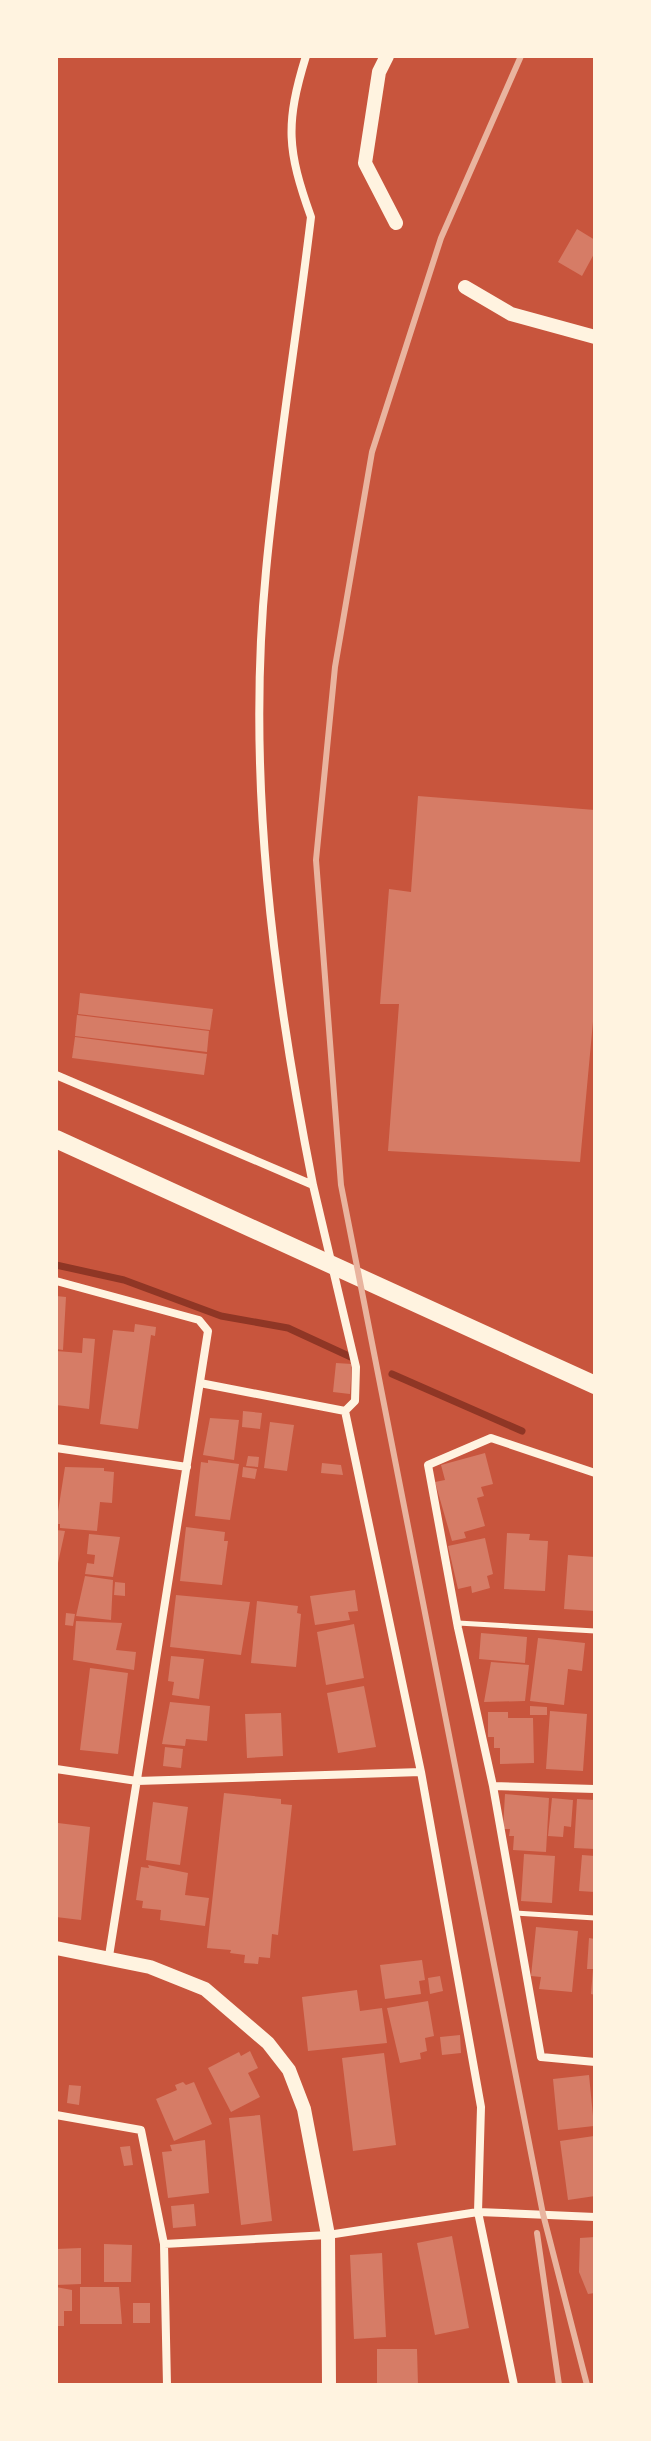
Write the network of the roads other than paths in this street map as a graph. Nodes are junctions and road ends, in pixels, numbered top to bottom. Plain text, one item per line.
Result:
1 (306, 56) edge
2 (387, 56) edge
3 (396, 223) dead end
4 (465, 287) dead end
5 (595, 337) edge
6 (56, 1075) edge
7 (56, 1139) edge
8 (313, 1185) junction
9 (56, 1281) edge
10 (200, 1383) junction
11 (595, 1385) edge
12 (345, 1411) junction
13 (56, 1448) edge
14 (187, 1467) junction
15 (595, 1473) edge
16 (457, 1623) junction
17 (595, 1631) edge
18 (56, 1769) edge
19 (421, 1772) junction
20 (137, 1781) junction
21 (493, 1786) junction
22 (595, 1789) edge
23 (514, 1913) junction
24 (595, 1918) edge
25 (56, 1948) edge
26 (109, 1956) junction
27 (595, 2062) edge
28 (56, 2115) edge
29 (478, 2212) junction
30 (595, 2217) edge
31 (328, 2235) junction
32 (164, 2244) junction
33 (167, 2385) edge
34 (329, 2385) edge
35 (514, 2385) edge

1 - 8 street
2 - 3 street
4 - 5 street
6 - 8 street
7 - 11 highway
8 - 12 street
9 - 10 street
10 - 12 street
10 - 14 street
12 - 19 street
13 - 14 street
14 - 20 street
15 - 16 street
16 - 17 lane
16 - 21 street
18 - 20 street
19 - 20 street
19 - 29 street
20 - 26 street
21 - 22 street
21 - 23 street
23 - 24 lane
23 - 27 street
25 - 26 street
26 - 31 street
28 - 32 street
29 - 30 street
29 - 31 street
29 - 35 street
31 - 32 street
31 - 34 street
32 - 33 street

